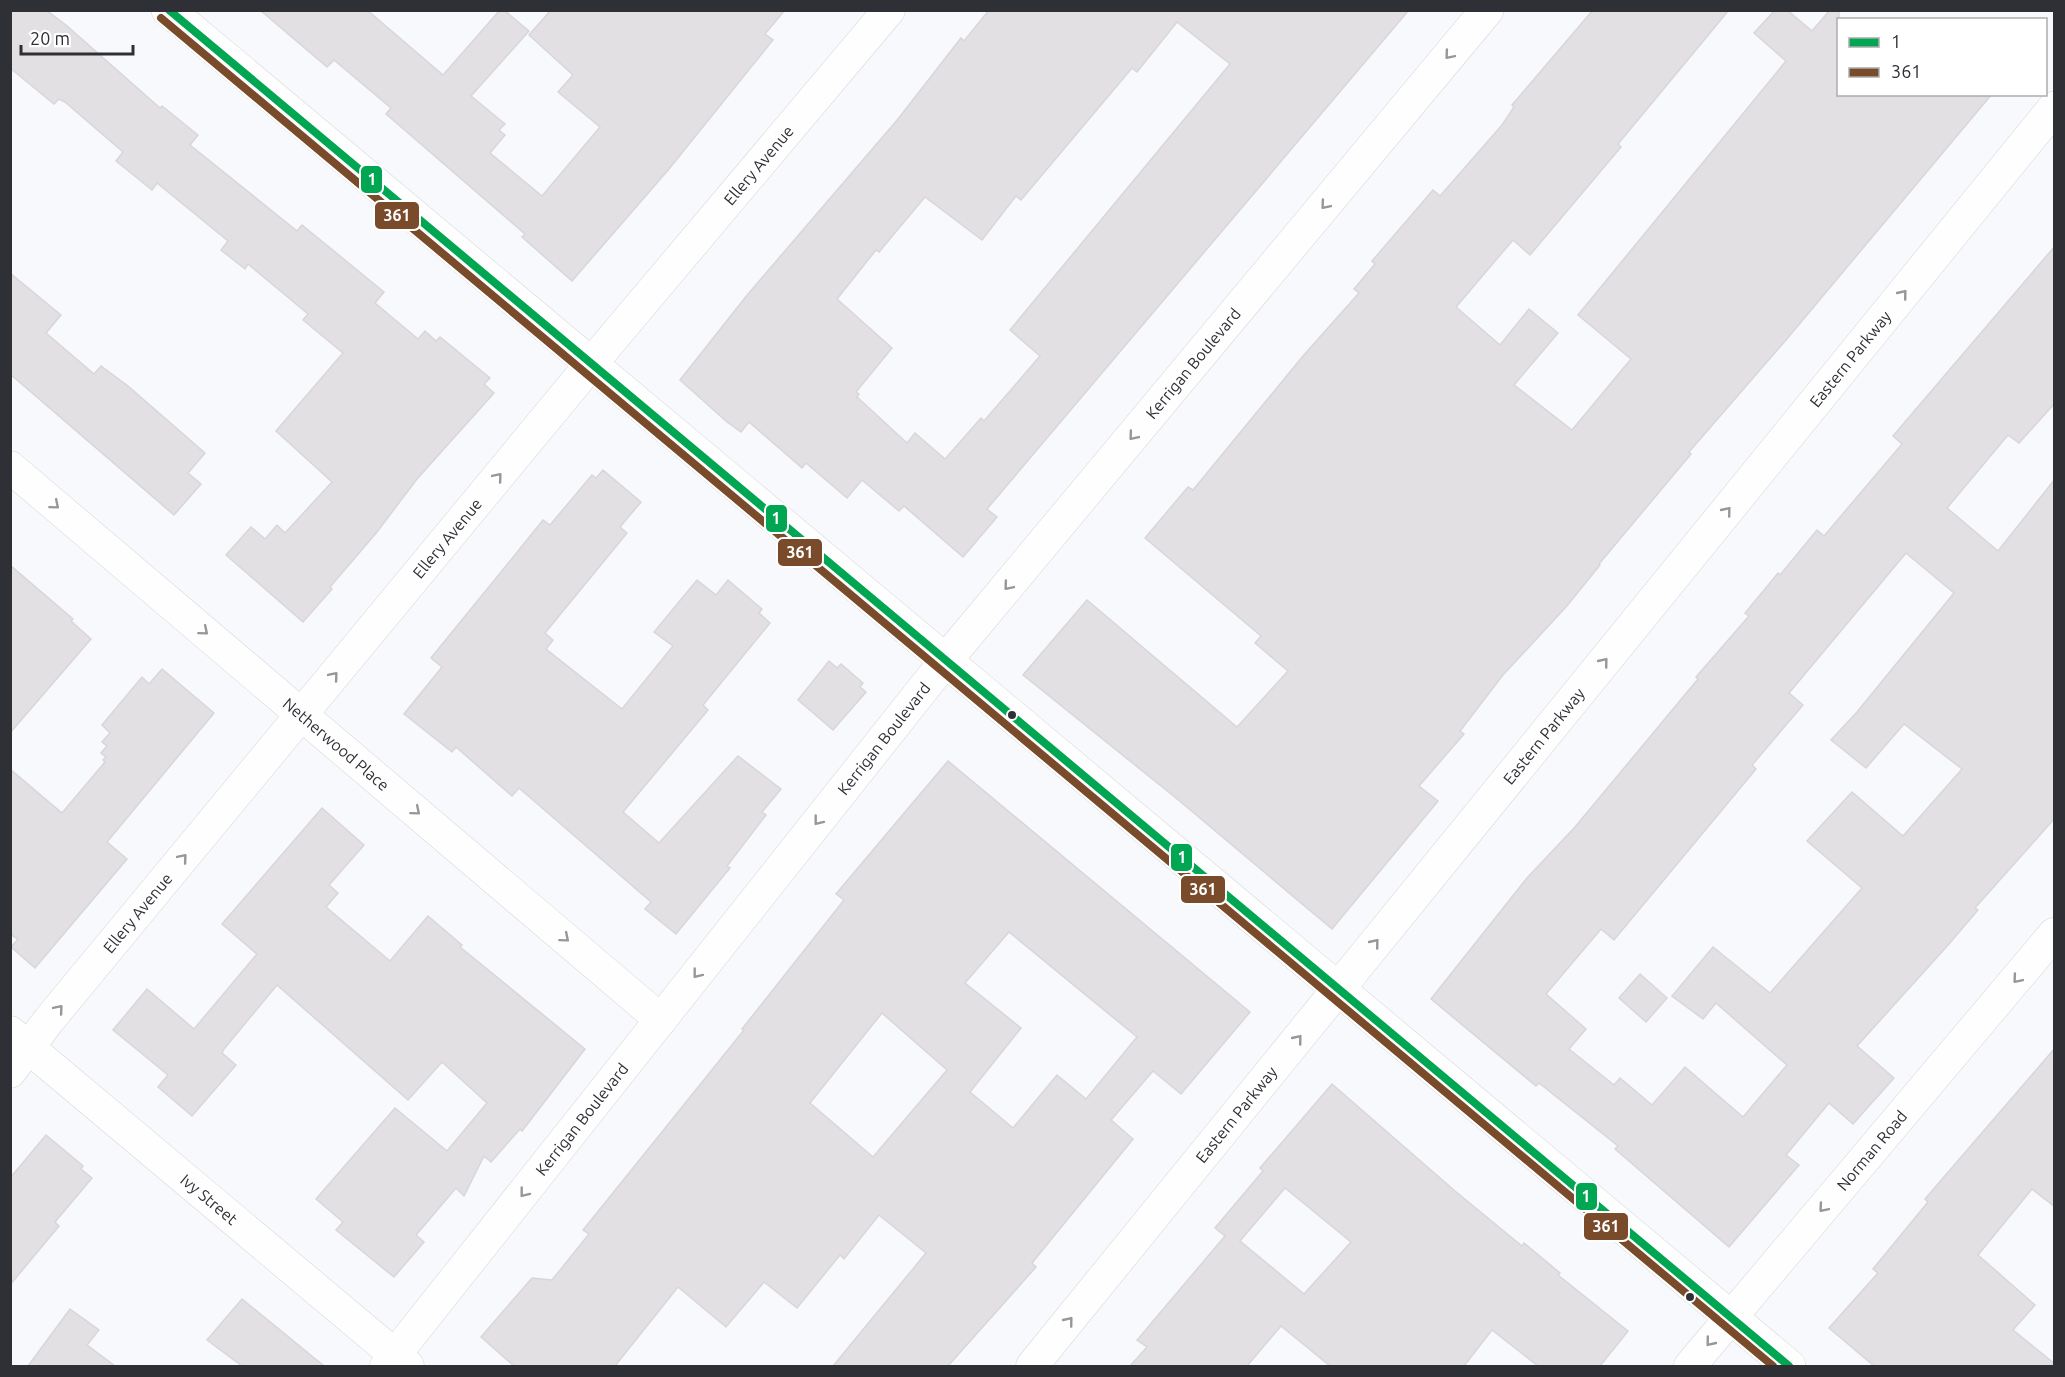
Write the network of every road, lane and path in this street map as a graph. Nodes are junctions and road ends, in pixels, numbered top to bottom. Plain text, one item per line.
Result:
1 (168, 10) edge
2 (1487, 10) edge
3 (884, 12) edge
4 (2055, 108) edge
5 (591, 364) junction
6 (10, 467) edge
7 (946, 660) junction
8 (302, 714) junction
9 (2055, 934) edge
10 (1338, 989) junction
11 (661, 1020) junction
12 (19, 1039) edge
13 (10, 1072) edge
14 (1730, 1317) junction
15 (396, 1363) edge
16 (1032, 1366) edge
17 (1690, 1366) edge
18 (1789, 1366) edge

1 - 5 street
2 -> 7 street, Kerrigan Boulevard
3 - 5 street, Ellery Avenue
10 -> 4 street, Eastern Parkway
5 - 7 street
8 -> 5 street, Ellery Avenue
6 -> 8 street, Netherwood Place
7 - 10 street
7 -> 11 street, Kerrigan Boulevard
8 -> 11 street, Netherwood Place
12 -> 8 street, Ellery Avenue
9 -> 14 street, Norman Road
10 - 14 street
16 -> 10 street, Eastern Parkway
11 -> 15 street, Kerrigan Boulevard
12 - 13 street, Ellery Avenue
12 - 15 street, Ivy Street
14 -> 17 street, Norman Road
14 - 18 street

